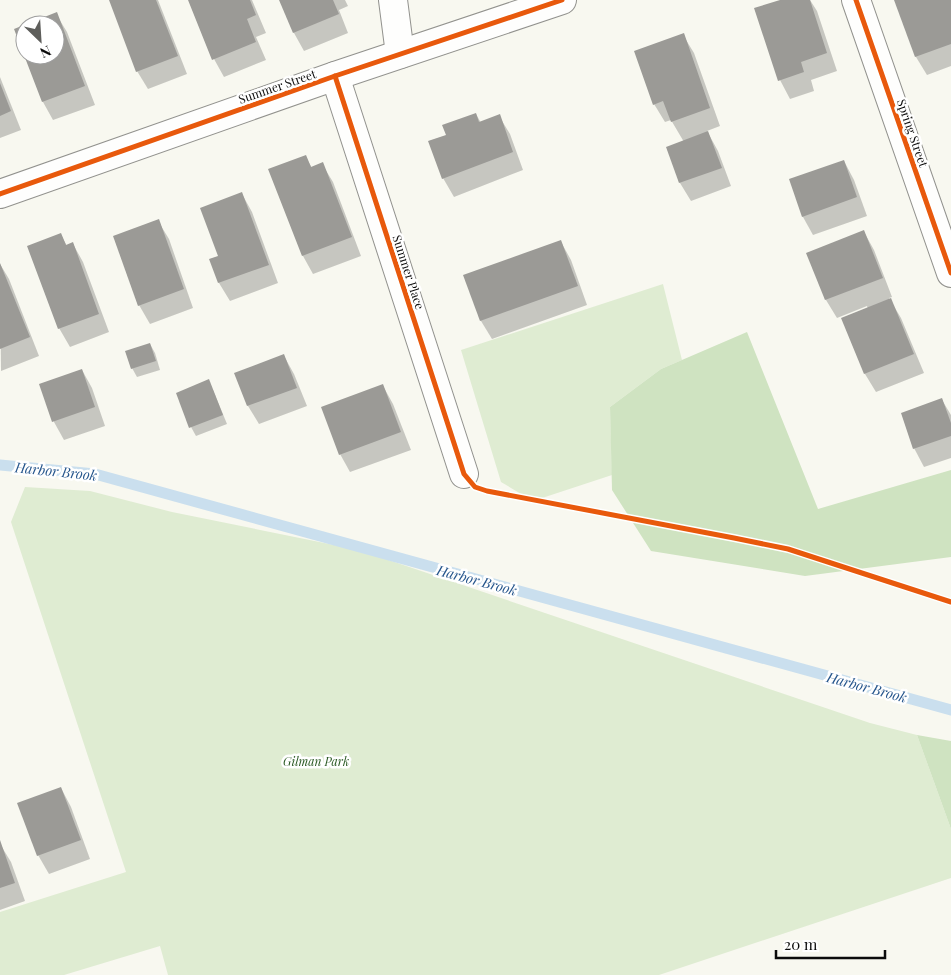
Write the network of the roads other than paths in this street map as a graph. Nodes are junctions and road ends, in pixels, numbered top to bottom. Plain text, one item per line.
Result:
1 (393, 0) edge
2 (562, 0) edge
3 (856, 0) edge
4 (400, 54) junction
5 (335, 76) junction
6 (0, 194) edge
7 (951, 273) edge
8 (464, 474) dead end

1 - 4 street
2 - 4 street, Summer Street
3 - 7 street, Spring Street
4 - 5 street, Summer Street
5 - 6 street, Summer Street
5 - 8 street, Summer Place

